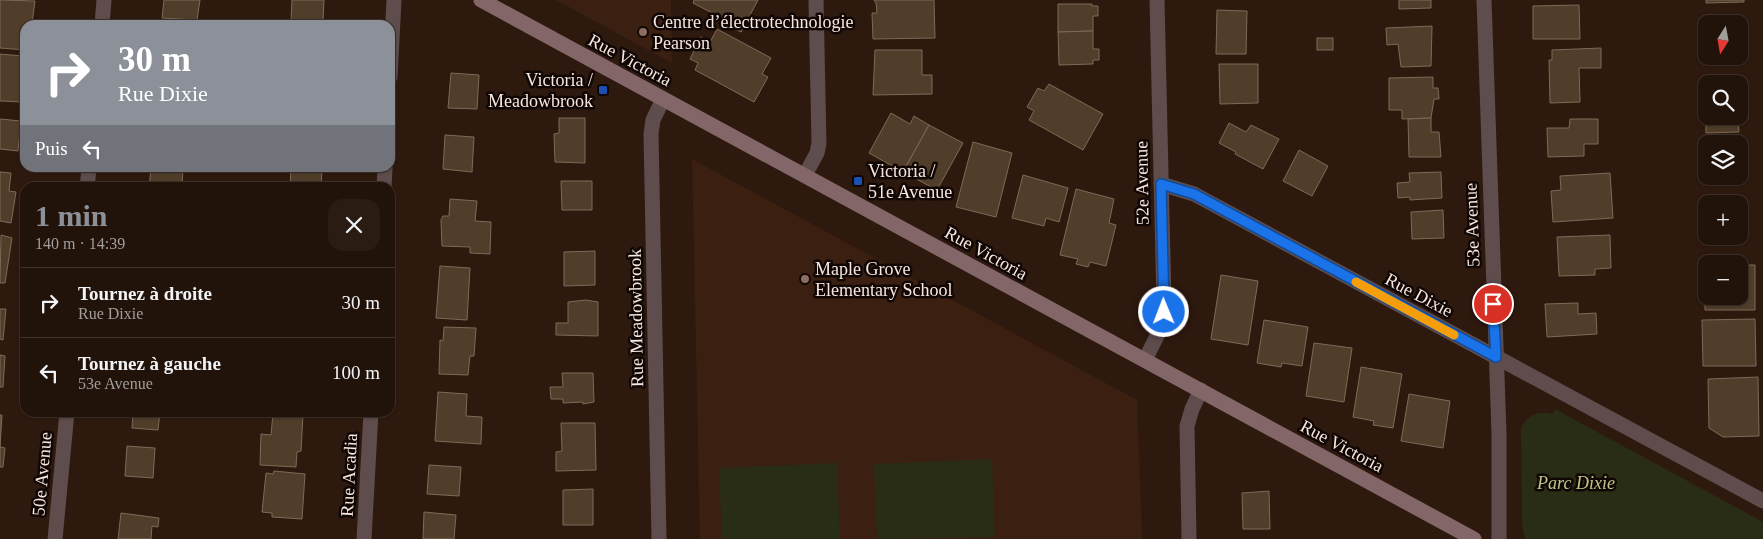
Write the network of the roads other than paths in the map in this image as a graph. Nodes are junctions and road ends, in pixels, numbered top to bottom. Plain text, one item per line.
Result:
1 (104, 0) edge
2 (394, 0) edge
3 (481, 0) edge
4 (816, 0) edge
5 (1157, 0) edge
6 (1484, 0) edge
7 (102, 20) edge
8 (393, 20) edge
9 (663, 99) junction
10 (805, 175) junction
11 (1161, 184) junction
12 (1496, 357) junction
13 (1145, 360) junction
14 (1201, 390) junction
15 (67, 417) edge
16 (371, 417) edge
17 (1763, 500) edge
18 (55, 539) edge
19 (364, 539) edge
20 (659, 539) edge
21 (1189, 539) edge
22 (1474, 539) edge
23 (1499, 539) edge

1 - 7 street
2 - 8 street
3 - 9 main road, Rue Victoria
4 - 10 street
5 - 11 street, 52e Avenue
6 - 12 street, 53e Avenue
9 - 10 main road, Rue Victoria
9 - 20 street, Rue Meadowbrook
10 - 13 main road, Rue Victoria
11 - 12 street, Rue Dixie
11 - 13 street, 52e Avenue
12 - 17 street, Rue Dixie
12 - 23 street, 53e Avenue
13 - 14 main road, Rue Victoria
14 - 21 street
14 - 22 main road, Rue Victoria
15 - 18 street, 50e Avenue
16 - 19 street, Rue Acadia

